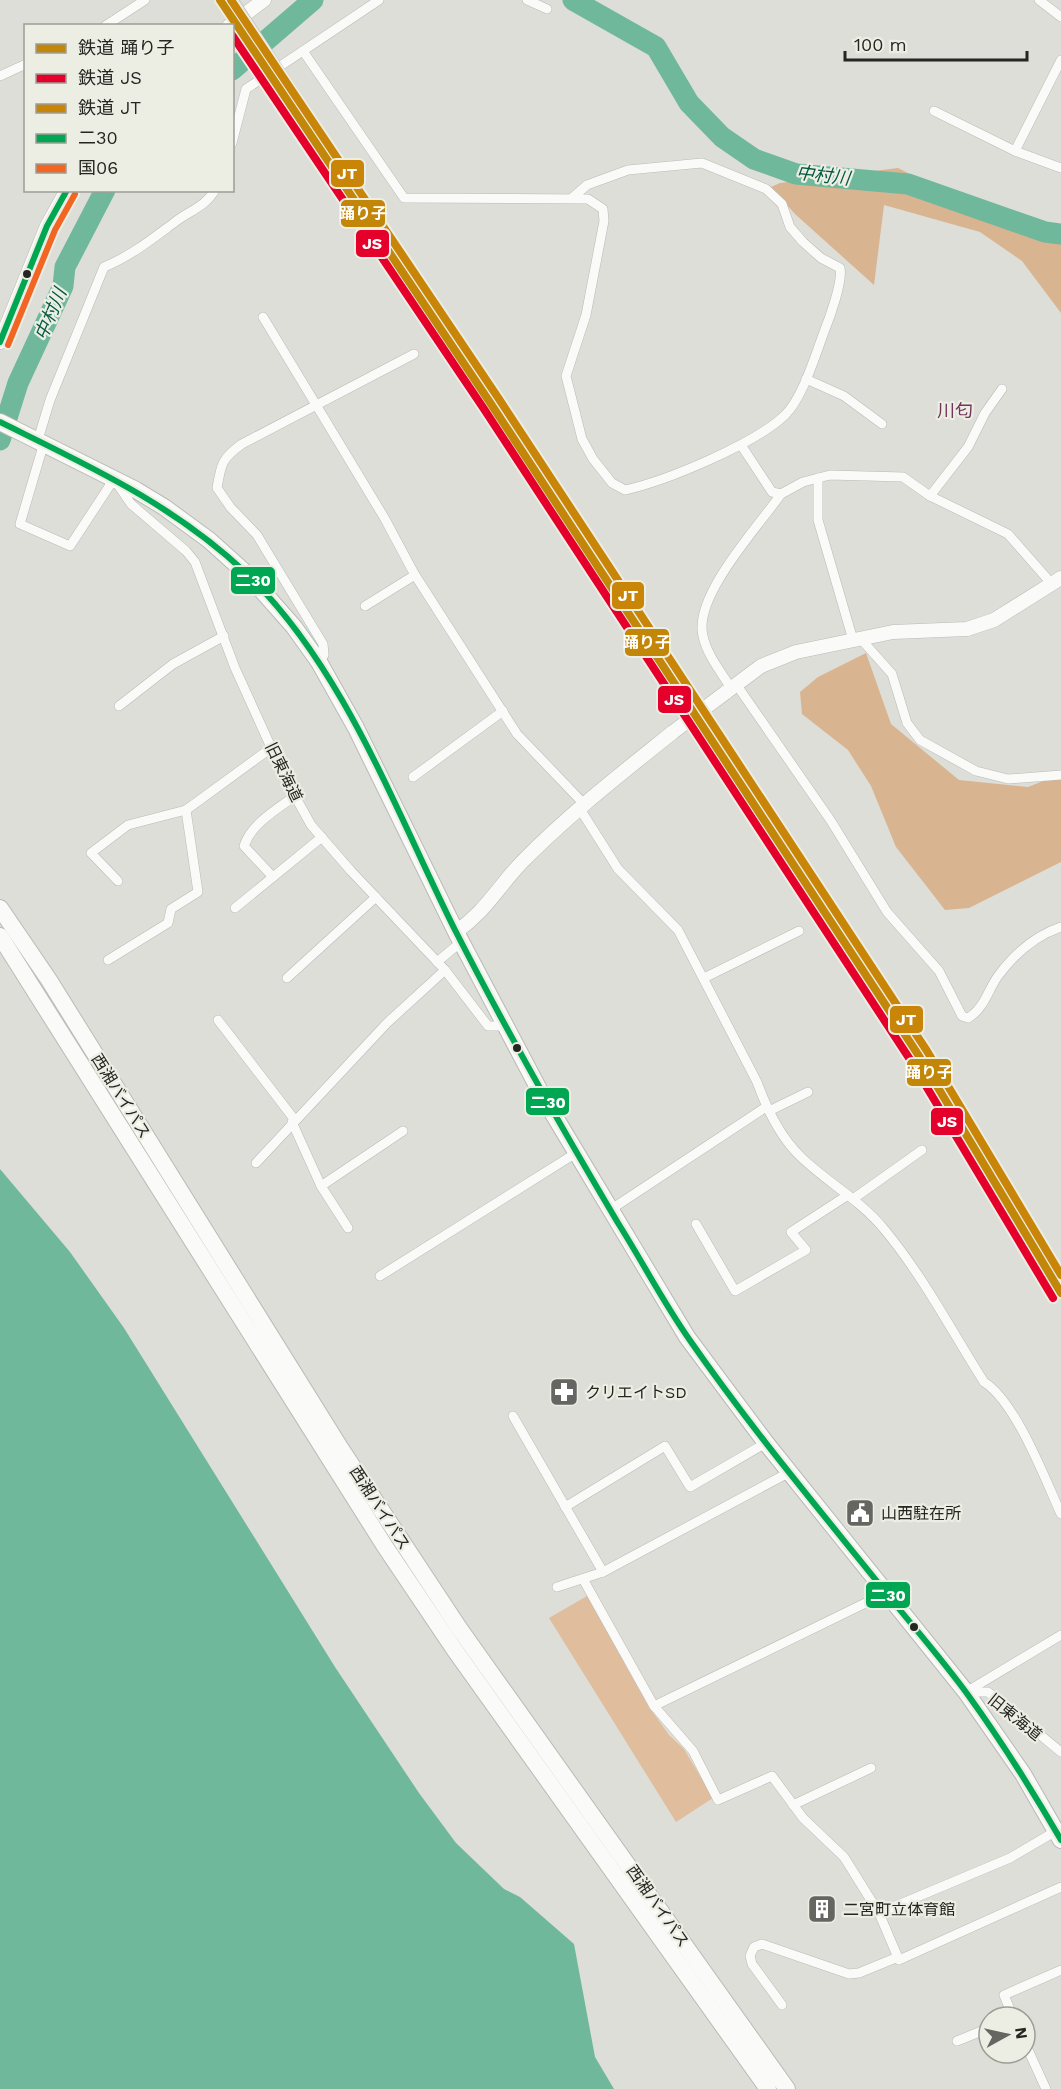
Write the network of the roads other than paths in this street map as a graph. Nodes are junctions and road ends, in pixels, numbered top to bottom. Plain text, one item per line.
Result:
1 (145, 0) edge
2 (264, 0) edge
3 (379, 0) edge
4 (527, 0) edge
5 (1039, 0) edge
6 (547, 9) dead end
7 (1061, 17) edge
8 (108, 24) edge
9 (232, 24) edge
10 (303, 51) junction
11 (1061, 60) edge
12 (24, 65) edge
13 (0, 76) edge
14 (934, 111) dead end
15 (234, 135) edge
16 (1016, 151) junction
17 (1061, 168) edge
18 (66, 192) edge
19 (213, 192) edge
20 (572, 198) junction
21 (263, 316) dead end
22 (0, 342) edge
23 (414, 354) dead end
24 (806, 379) junction
25 (1002, 389) dead end
26 (315, 403) junction
27 (0, 422) edge
28 (882, 424) dead end
29 (40, 444) junction
30 (741, 445) junction
31 (818, 478) junction
32 (114, 479) junction
33 (781, 494) junction
34 (930, 496) junction
35 (415, 575) junction
36 (1056, 580) edge
37 (365, 606) dead end
38 (224, 636) junction
39 (856, 639) junction
40 (319, 662) junction
41 (731, 688) junction
42 (119, 706) dead end
43 (503, 711) junction
44 (271, 748) junction
45 (1061, 775) edge
46 (413, 777) dead end
47 (294, 796) junction
48 (582, 806) junction
49 (186, 810) junction
50 (322, 837) junction
51 (273, 878) junction
52 (118, 881) dead end
53 (376, 897) junction
54 (0, 908) edge
55 (235, 908) dead end
56 (1061, 927) edge
57 (799, 931) dead end
58 (0, 936) edge
59 (458, 937) junction
60 (108, 960) dead end
61 (437, 962) junction
62 (445, 970) junction
63 (287, 978) dead end
64 (704, 978) junction
65 (218, 1020) dead end
66 (506, 1026) junction
67 (808, 1092) dead end
68 (768, 1109) junction
69 (293, 1120) junction
70 (403, 1131) dead end
71 (922, 1150) dead end
72 (576, 1153) junction
73 (256, 1162) dead end
74 (321, 1186) junction
75 (850, 1197) junction
76 (610, 1210) junction
77 (696, 1224) dead end
78 (348, 1228) dead end
79 (380, 1276) dead end
80 (513, 1416) dead end
81 (766, 1443) junction
82 (790, 1472) junction
83 (566, 1508) junction
84 (1061, 1514) edge
85 (603, 1572) junction
86 (583, 1579) junction
87 (557, 1587) dead end
88 (886, 1593) junction
89 (1061, 1635) edge
90 (966, 1692) junction
91 (654, 1706) junction
92 (1061, 1752) edge
93 (871, 1768) dead end
94 (793, 1805) junction
95 (1058, 1836) edge
96 (1061, 1887) edge
97 (879, 1913) junction
98 (898, 1957) junction
99 (1061, 1970) edge
100 (782, 2005) dead end
101 (1008, 2005) edge
102 (977, 2033) edge
103 (957, 2041) dead end
104 (1035, 2065) edge
105 (768, 2089) edge
106 (788, 2089) edge
107 (1046, 2089) edge

1 - 8 street
2 - 9 street
3 - 10 street
4 - 6 street
5 - 7 street
10 - 15 street
10 - 20 street
11 - 16 street
12 - 13 street
14 - 16 street
16 - 17 street
18 - 22 street
19 - 29 street
20 - 24 street
20 - 30 street
21 - 26 street
23 - 26 street
24 - 28 street
24 - 30 street
25 - 34 street
26 - 35 street
26 - 40 street
27 - 29 highway
29 - 32 highway
29 - 32 street
30 - 33 street
31 - 33 street
31 - 34 street
31 - 39 street
32 - 38 street, 旧東海道
32 - 40 highway
33 - 41 street
34 - 36 street
35 - 37 street
35 - 43 street
36 - 39 street
38 - 42 street
38 - 44 street, 旧東海道
39 - 41 street
39 - 45 street
40 - 59 highway
41 - 48 street, bridge
41 - 56 street
43 - 46 street
43 - 48 street
44 - 47 street, 旧東海道
44 - 49 street
47 - 50 street, 旧東海道
47 - 51 street
48 - 59 street
48 - 64 street
49 - 52 street
49 - 60 street
50 - 51 street
50 - 53 street, 旧東海道
51 - 55 street
53 - 61 street, 旧東海道
53 - 63 street
54 - 106 highway, 西湘バイパス
57 - 64 street
58 - 105 highway, 西湘バイパス
59 - 61 street
59 - 66 highway
61 - 62 street, 旧東海道
62 - 66 street, 旧東海道
62 - 69 street
64 - 68 street
65 - 69 street
66 - 72 highway
67 - 68 street
68 - 75 street
68 - 76 street
69 - 73 street
69 - 74 street
70 - 74 street
71 - 75 street
72 - 76 highway
72 - 79 street
74 - 78 street
75 - 77 street
75 - 84 street
76 - 81 highway
80 - 83 street
81 - 82 highway
81 - 83 street
82 - 85 street
82 - 88 highway
83 - 85 street
85 - 86 street
86 - 87 street
86 - 91 street
88 - 90 highway
88 - 91 street
89 - 90 street
90 - 92 street, 旧東海道
90 - 95 highway
91 - 94 street
93 - 94 street
94 - 97 street
95 - 97 street
96 - 98 street
97 - 98 street
98 - 100 street
99 - 101 street
102 - 103 street
104 - 107 street

